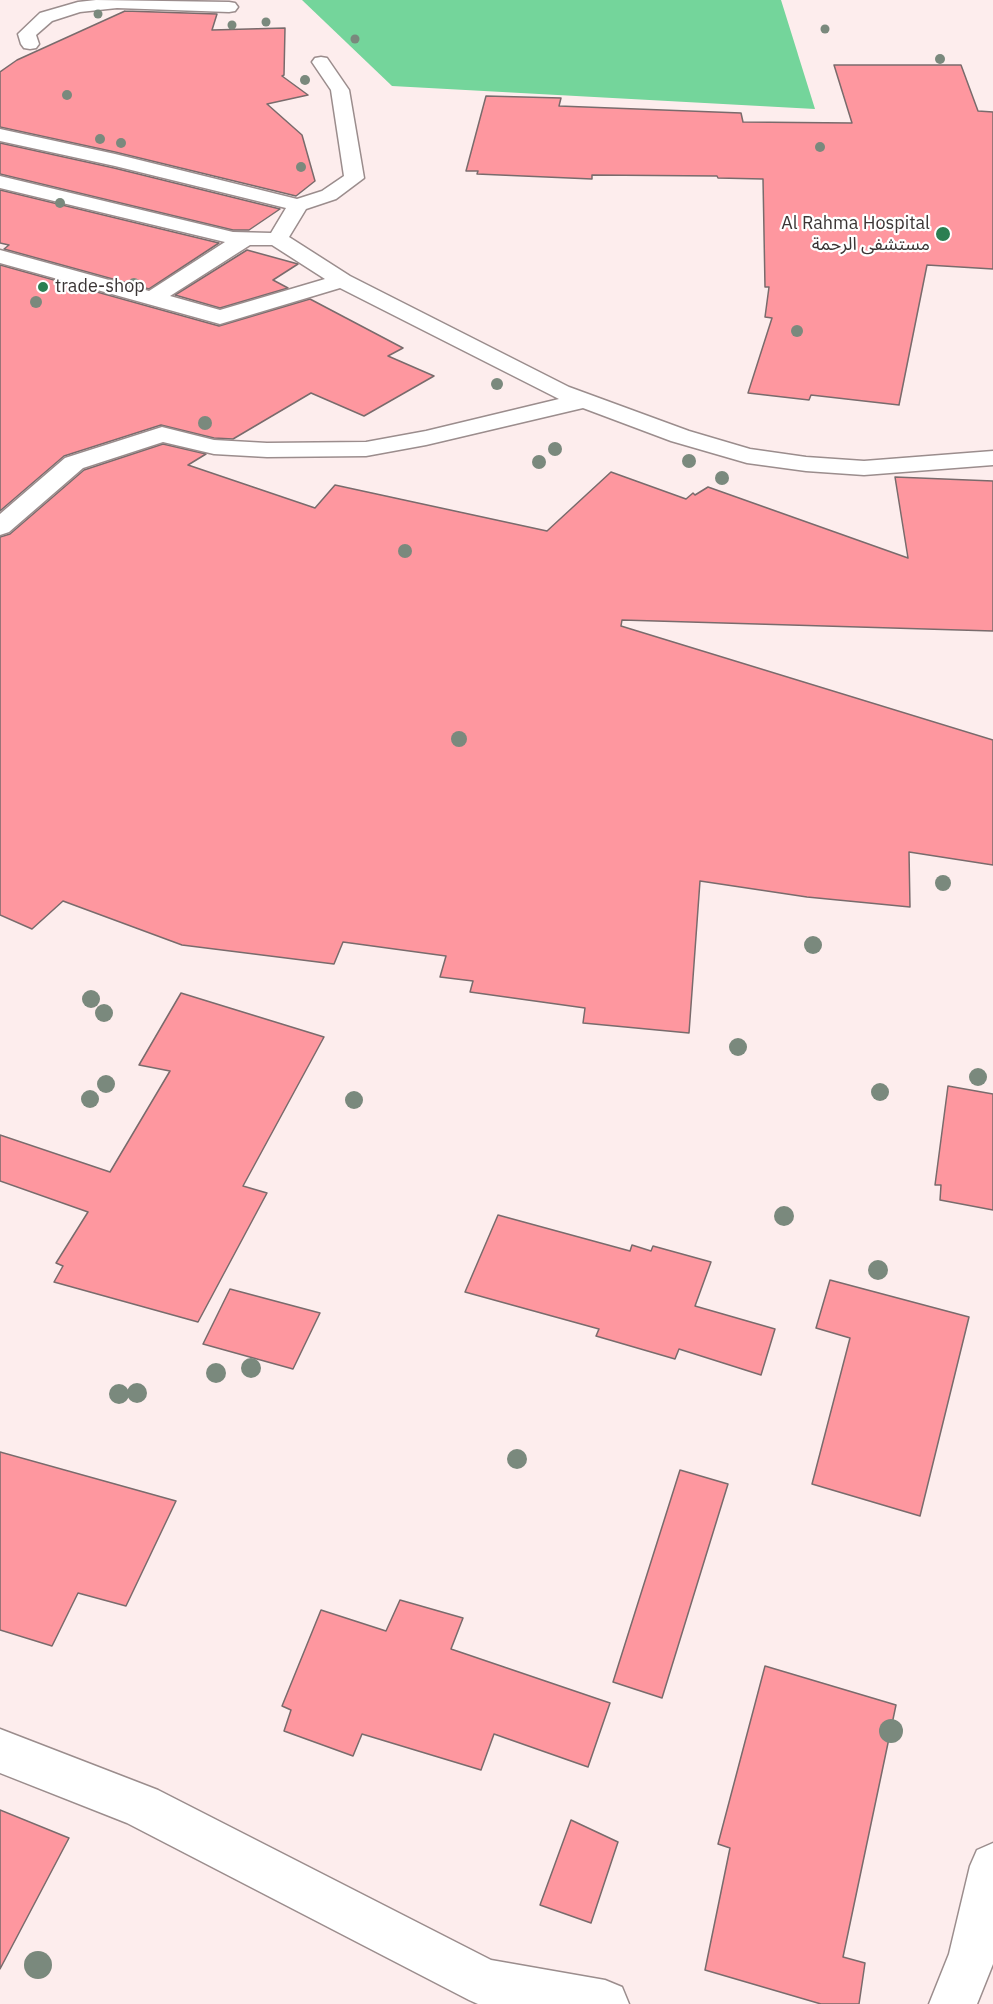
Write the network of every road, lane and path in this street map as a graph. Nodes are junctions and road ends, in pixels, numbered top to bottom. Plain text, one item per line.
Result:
1 (229, 7) dead end
2 (48, 8) edge
3 (30, 44) dead end
4 (321, 62) dead end
5 (0, 135) edge
6 (0, 182) edge
7 (298, 205) junction
8 (244, 239) junction
9 (277, 239) junction
10 (0, 256) edge
11 (342, 281) junction
12 (153, 298) junction
13 (583, 401) junction
14 (993, 458) edge
15 (0, 527) edge
16 (0, 1751) edge
17 (993, 1866) edge
18 (482, 1994) edge
19 (605, 2004) edge
20 (953, 2004) edge

1 - 2 street
2 - 3 street
4 - 7 street
5 - 7 street
6 - 8 street
7 - 9 street
8 - 9 street
8 - 12 street
9 - 11 street
10 - 12 street
11 - 12 street
11 - 13 street
13 - 14 street
13 - 15 street
16 - 18 street
17 - 20 street
18 - 19 street

